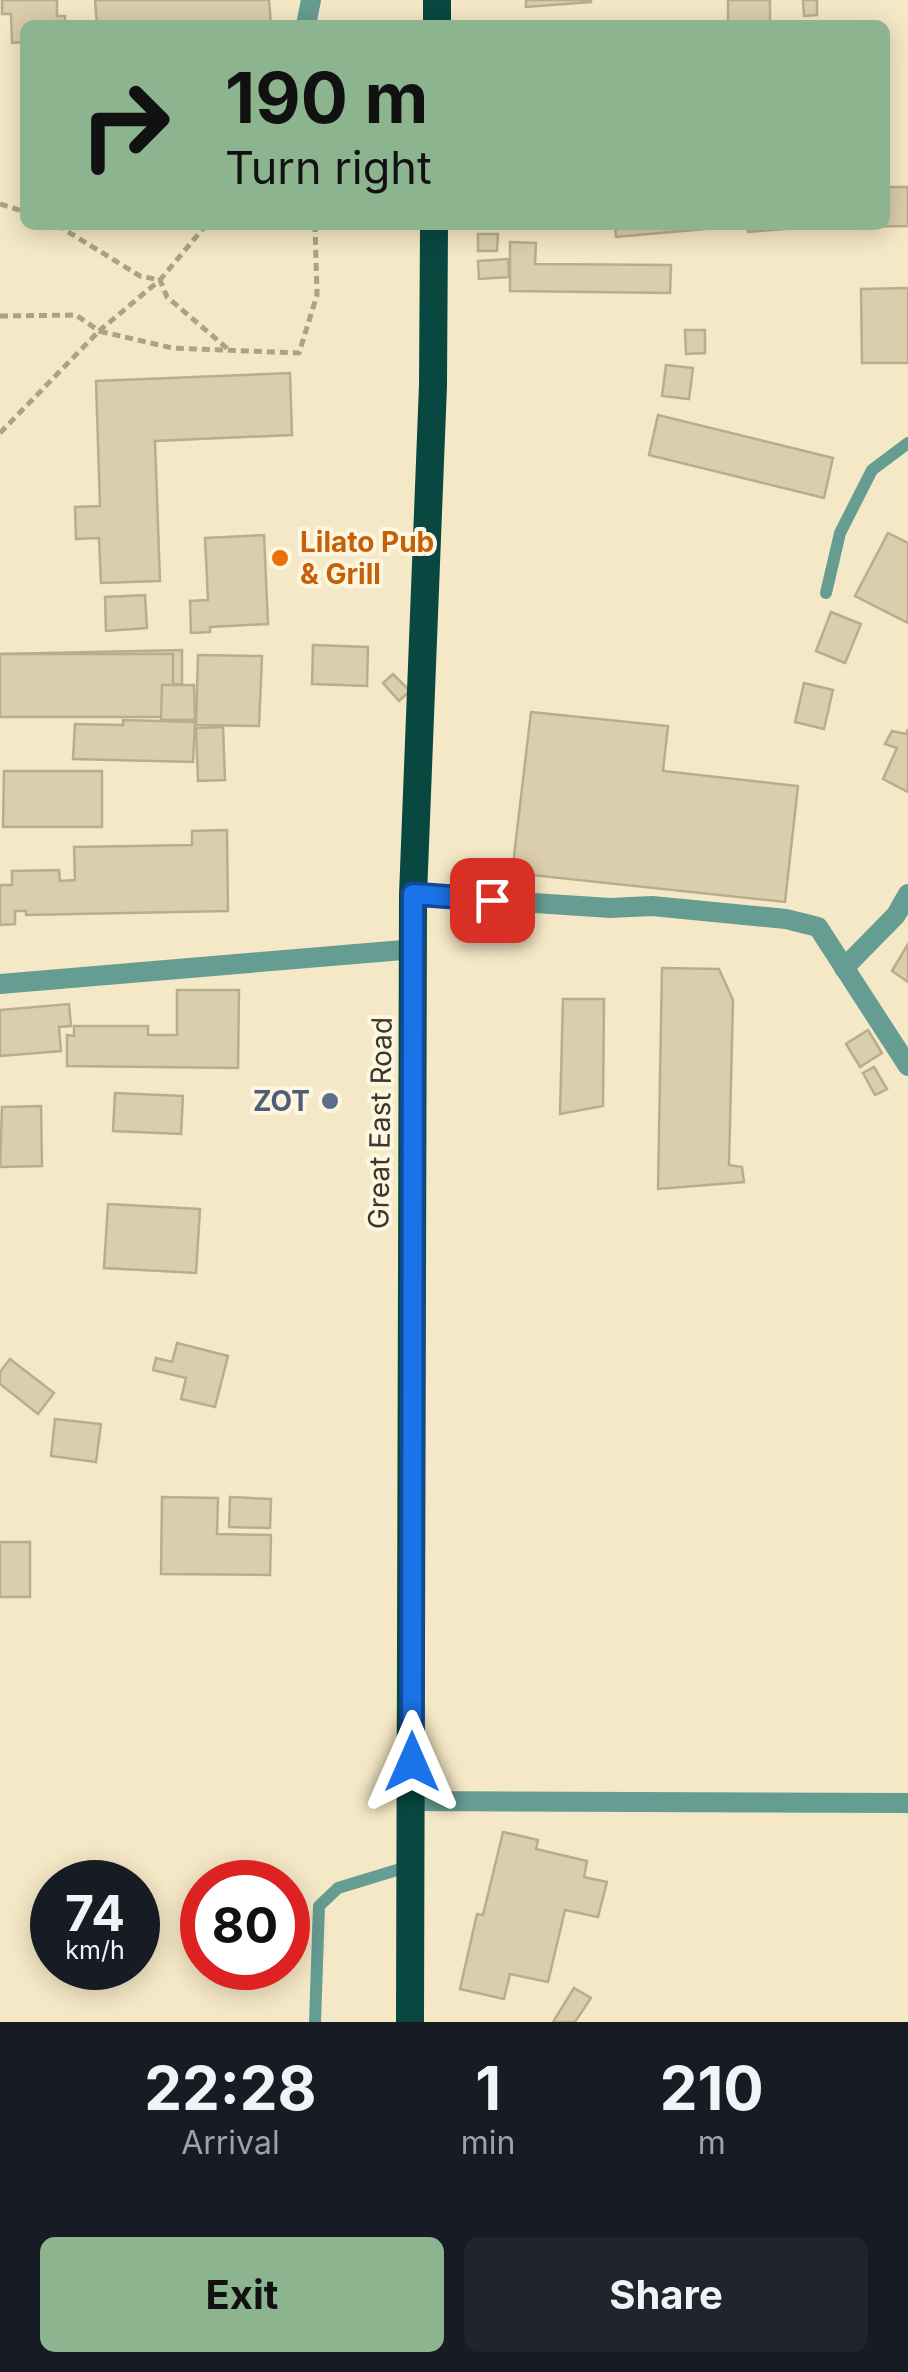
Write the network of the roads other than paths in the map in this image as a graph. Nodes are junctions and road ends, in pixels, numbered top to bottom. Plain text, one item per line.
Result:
1 (434, 230) edge
2 (908, 443) edge
3 (826, 592) dead end
4 (413, 894) junction
5 (908, 894) edge
6 (415, 948) junction
7 (844, 968) junction
8 (0, 984) edge
9 (908, 1066) edge
10 (412, 1801) junction
11 (908, 1803) edge
12 (410, 1866) junction
13 (315, 2022) edge
14 (410, 2022) edge

1 - 4 highway, Great East Road
2 - 3 lane
4 - 6 highway, Great East Road
4 - 7 street
5 - 7 street
6 - 8 street
6 - 10 highway, Great East Road
7 - 9 street
10 - 11 street
10 - 12 highway, Great East Road
12 - 13 lane
12 - 14 highway, Great East Road

